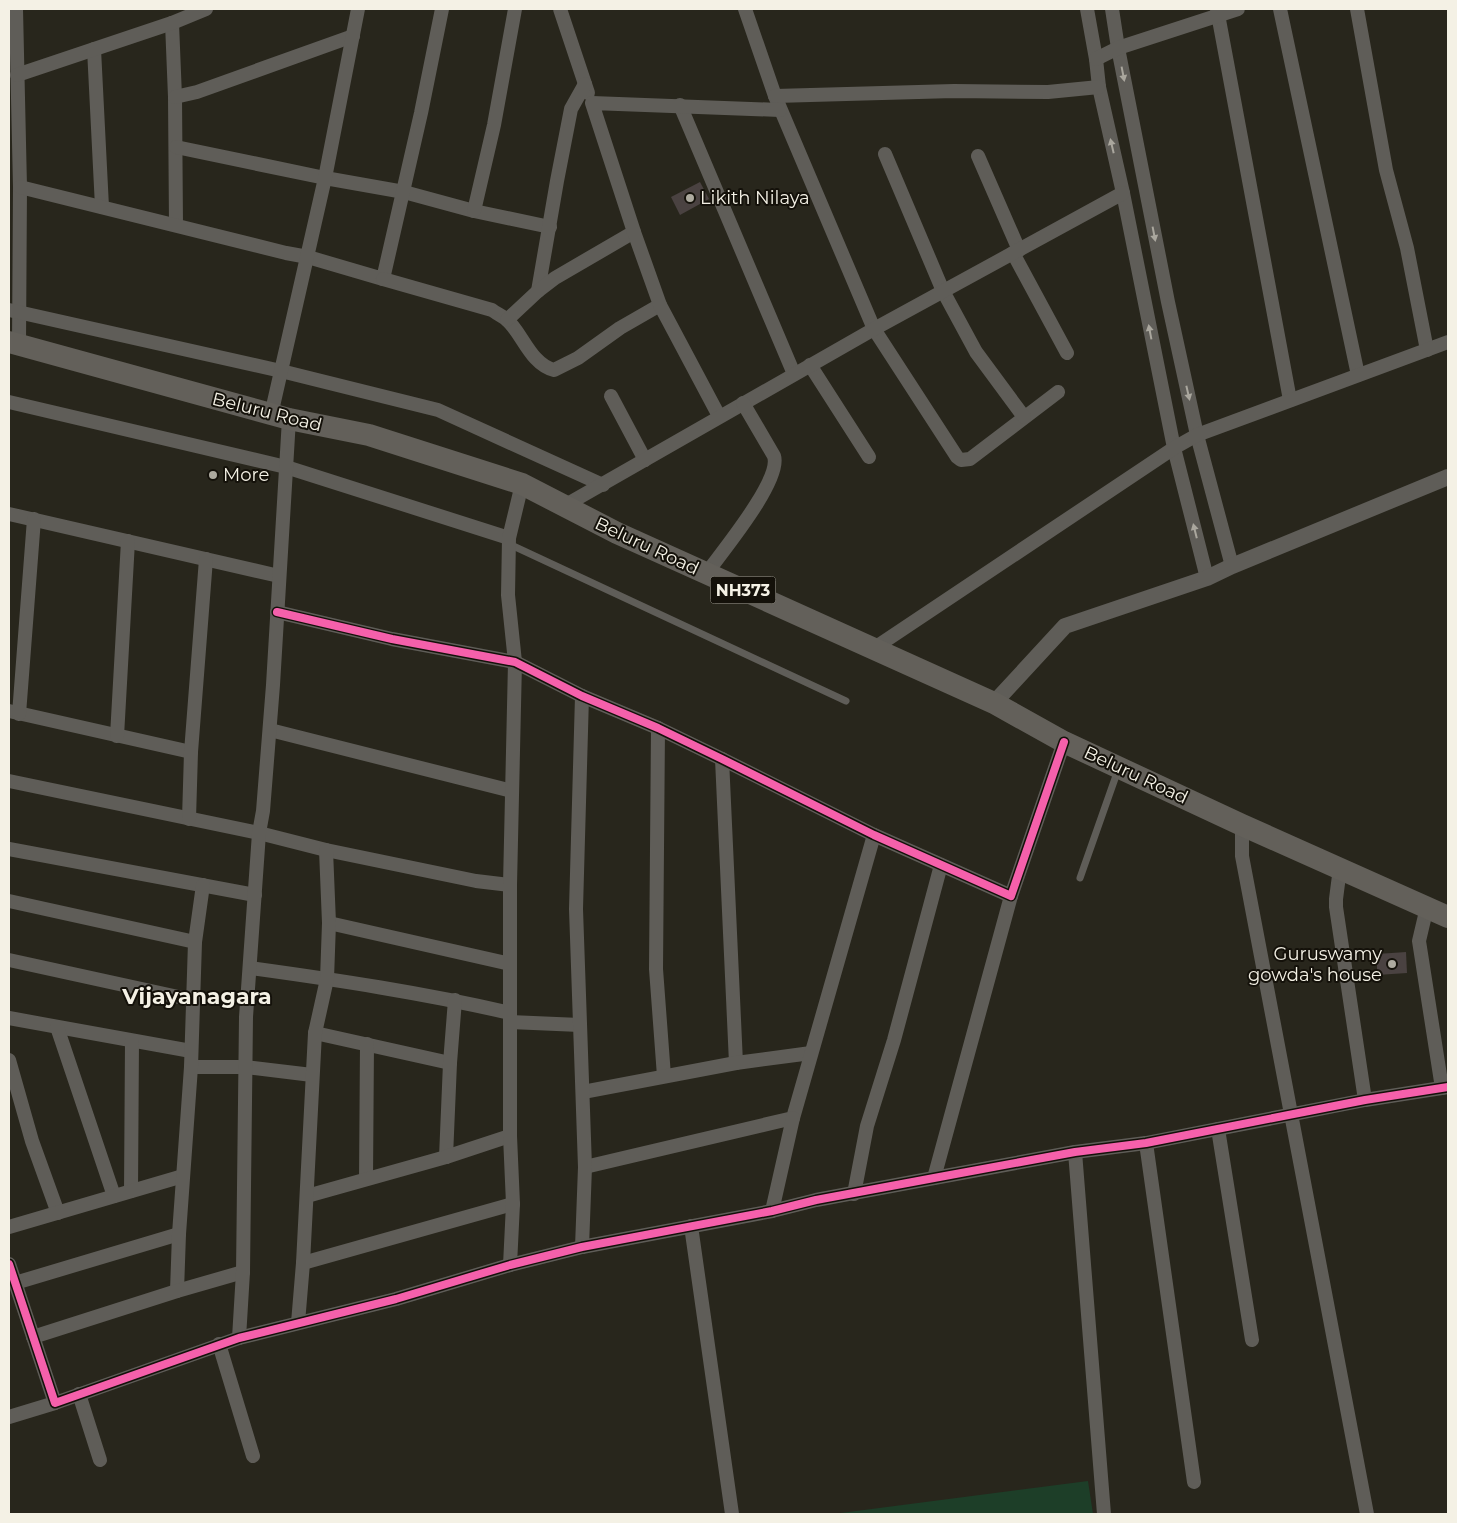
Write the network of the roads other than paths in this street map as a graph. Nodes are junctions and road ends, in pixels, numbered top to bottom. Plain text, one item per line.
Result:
1 (16, 9) edge
2 (206, 9) edge
3 (358, 9) edge
4 (442, 9) edge
5 (515, 9) edge
6 (560, 9) edge
7 (745, 9) edge
8 (1087, 9) edge
9 (1112, 9) edge
10 (1238, 9) edge
11 (1280, 9) edge
12 (1357, 9) edge
13 (1217, 12) edge
14 (172, 23) junction
15 (353, 36) junction
16 (1118, 48) junction
17 (94, 49) junction
18 (1096, 59) junction
19 (17, 74) junction
20 (585, 84) junction
21 (1099, 88) junction
22 (775, 96) junction
23 (175, 97) junction
24 (592, 103) junction
25 (680, 105) junction
26 (780, 110) junction
27 (176, 147) junction
28 (885, 154) dead end
29 (978, 156) dead end
30 (325, 178) junction
31 (16, 180) edge
32 (404, 192) junction
33 (1123, 193) junction
34 (102, 207) junction
35 (474, 210) junction
36 (176, 225) junction
37 (550, 227) junction
38 (634, 232) junction
39 (1016, 251) junction
40 (308, 257) junction
41 (383, 279) junction
42 (538, 291) junction
43 (943, 291) junction
44 (660, 305) junction
45 (14, 311) edge
46 (507, 320) junction
47 (874, 329) junction
48 (1448, 342) edge
49 (14, 343) edge
50 (1427, 350) junction
51 (1067, 353) dead end
52 (810, 365) junction
53 (281, 371) junction
54 (794, 374) junction
55 (1358, 376) junction
56 (1058, 392) dead end
57 (611, 396) dead end
58 (1290, 400) junction
59 (9, 402) edge
60 (743, 403) junction
61 (719, 416) junction
62 (280, 417) junction
63 (1024, 417) junction
64 (1197, 435) junction
65 (1174, 448) junction
66 (869, 457) dead end
67 (645, 460) junction
68 (286, 466) junction
69 (1448, 477) edge
70 (522, 484) junction
71 (603, 484) junction
72 (564, 506) junction
73 (9, 514) edge
74 (34, 520) junction
75 (128, 541) junction
76 (509, 541) junction
77 (206, 559) junction
78 (1232, 566) junction
79 (706, 574) junction
80 (279, 576) junction
81 (1207, 578) junction
82 (277, 612) junction
83 (873, 649) junction
84 (514, 662) junction
85 (582, 696) junction
86 (846, 701) dead end
87 (994, 703) junction
88 (14, 712) edge
89 (658, 728) junction
90 (270, 730) junction
91 (117, 736) junction
92 (1064, 742) junction
93 (191, 752) junction
94 (722, 759) junction
95 (1118, 767) junction
96 (9, 781) edge
97 (512, 791) junction
98 (189, 818) junction
99 (1242, 824) junction
100 (259, 833) junction
101 (874, 835) junction
102 (9, 849) edge
103 (326, 850) junction
104 (941, 865) junction
105 (1340, 868) junction
106 (1080, 878) dead end
107 (510, 885) junction
108 (203, 886) junction
109 (255, 895) junction
110 (1011, 896) junction
111 (9, 901) edge
112 (1427, 907) junction
113 (1448, 917) edge
114 (329, 923) junction
115 (195, 942) junction
116 (9, 960) edge
117 (510, 964) junction
118 (250, 968) junction
119 (327, 979) junction
120 (192, 1000) junction
121 (455, 1000) junction
122 (9, 1018) edge
123 (510, 1018) junction
124 (580, 1025) junction
125 (57, 1027) junction
126 (315, 1033) junction
127 (132, 1041) junction
128 (367, 1044) junction
129 (191, 1051) junction
130 (811, 1053) junction
131 (9, 1060) edge
132 (450, 1063) junction
133 (736, 1063) junction
134 (191, 1067) junction
135 (245, 1067) junction
136 (312, 1075) junction
137 (664, 1076) junction
138 (1445, 1087) edge
139 (583, 1092) junction
140 (1365, 1100) junction
141 (1292, 1115) junction
142 (793, 1118) junction
143 (1218, 1129) junction
144 (510, 1136) junction
145 (1146, 1143) junction
146 (1075, 1152) junction
147 (446, 1156) junction
148 (585, 1167) junction
149 (183, 1176) junction
150 (934, 1178) junction
151 (366, 1179) junction
152 (131, 1192) junction
153 (854, 1194) junction
154 (114, 1196) junction
155 (306, 1196) junction
156 (513, 1204) junction
157 (772, 1210) junction
158 (58, 1213) junction
159 (691, 1226) junction
160 (9, 1227) edge
161 (179, 1234) junction
162 (582, 1247) junction
163 (303, 1263) junction
164 (9, 1264) edge
165 (510, 1266) junction
166 (243, 1272) junction
167 (12, 1280) edge
168 (177, 1291) junction
169 (298, 1323) junction
170 (33, 1337) junction
171 (239, 1338) junction
172 (1252, 1340) dead end
173 (219, 1344) junction
174 (79, 1394) junction
175 (54, 1403) junction
176 (9, 1417) edge
177 (253, 1456) dead end
178 (100, 1460) dead end
179 (1194, 1482) dead end
180 (732, 1514) edge
181 (1104, 1514) edge
182 (1367, 1514) edge

1 - 19 street
2 - 14 street
3 - 15 street
4 - 32 street
5 - 35 street
6 - 20 street
7 - 22 street
8 - 18 street
9 - 16 street
10 - 13 street
11 - 55 street
12 - 50 street
13 - 16 street
13 - 58 street
14 - 17 street
14 - 23 street
15 - 23 street
15 - 30 street
16 - 18 street
16 -> 64 street
17 - 19 street
17 - 34 street
18 - 21 street
19 - 31 street
20 - 24 street
20 - 37 street
21 - 22 street
33 -> 21 street
22 - 26 street
23 - 27 street
24 - 25 street
24 - 38 street
25 - 26 street
25 - 54 street
26 - 47 street
27 - 30 street
27 - 36 street
28 - 43 street
29 - 39 street
30 - 32 street
30 - 40 street
31 - 34 street
31 - 45 street
32 - 35 street
32 - 41 street
33 - 39 street
65 -> 33 street
34 - 36 street
35 - 37 street
36 - 40 street
37 - 42 street
38 - 42 street
38 - 44 street
39 - 43 street
39 - 51 street
40 - 41 street
40 - 53 street
41 - 46 street
42 - 46 street
43 - 47 street
43 - 63 street
44 - 46 street
44 - 61 street
45 - 49 street
45 - 53 street
47 - 52 street
47 - 63 street
48 - 50 street
49 - 62 highway, Beluru Road / NH373
50 - 55 street
52 - 54 street
52 - 66 street
53 - 62 street
53 - 71 street
54 - 60 street
55 - 58 street
56 - 63 street
57 - 67 street
58 - 64 street
59 - 68 street
60 - 61 street
60 - 79 street
61 - 67 street
62 - 68 street
62 - 70 highway, Beluru Road / NH373
64 - 65 street
64 - 78 street
81 -> 65 street
65 - 83 street
67 - 71 street
68 - 76 street
68 - 80 street
69 - 78 street
70 - 72 highway, Beluru Road / NH373
70 - 76 street
71 - 72 street
72 - 79 highway, Beluru Road / NH373
73 - 74 street
74 - 75 street
74 - 88 street
75 - 77 street
75 - 91 street
76 - 84 street
76 - 86 lane
77 - 80 street
77 - 93 street
78 - 81 street
79 - 83 highway, Beluru Road / NH373
80 - 82 street
81 - 87 street
82 - 84 street
82 - 90 street
83 - 87 highway, Beluru Road / NH373
84 - 85 street
84 - 97 street
85 - 89 street
85 - 124 street
87 - 92 highway, Beluru Road / NH373
88 - 91 street
89 - 94 street
89 - 137 street
90 - 97 street
90 - 100 street
91 - 93 street
92 - 95 highway, Beluru Road / NH373
92 - 110 street
93 - 98 street
94 - 101 street
94 - 133 street
95 - 99 highway, Beluru Road / NH373
95 - 106 lane
96 - 98 street
97 - 107 street
98 - 100 street
99 - 105 highway, Beluru Road / NH373
99 - 141 street
100 - 103 street
100 - 109 street
101 - 104 street
101 - 130 street
102 - 108 street
103 - 107 street
103 - 114 street
104 - 110 street
104 - 153 street
105 - 112 highway, Beluru Road / NH373
105 - 140 street
107 - 117 street
108 - 109 street
108 - 115 street
109 - 118 street
110 - 150 street
111 - 115 street
112 - 113 highway, Beluru Road / NH373
112 - 138 street
114 - 117 street
114 - 119 street
115 - 120 street
116 - 120 street
117 - 123 street
118 - 119 street
118 - 135 street
119 - 121 street
119 - 126 street
120 - 129 street
121 - 123 street
121 - 132 street
122 - 125 street
123 - 124 street
123 - 144 street
124 - 139 street
125 - 127 street
125 - 154 street
126 - 128 street
126 - 136 street
127 - 129 street
127 - 152 street
128 - 132 street
128 - 151 street
129 - 134 street
130 - 133 street
130 - 142 street
131 - 158 street
132 - 147 street
133 - 137 street
134 - 135 street
134 - 149 street
135 - 136 street
135 - 166 street
136 - 155 street
137 - 139 street
138 - 140 street
139 - 148 street
140 - 141 street
141 - 143 street
141 - 182 street
142 - 148 street
142 - 157 street
143 - 145 street
143 - 172 street
144 - 147 street
144 - 156 street
145 - 146 street
145 - 179 street
146 - 150 street
146 - 181 street
147 - 151 street
148 - 162 street
149 - 152 street
149 - 161 street
150 - 153 street
151 - 155 street
152 - 154 street
153 - 157 street
154 - 158 street
155 - 163 street
156 - 163 street
156 - 165 street
157 - 159 street
158 - 160 street
159 - 162 street
159 - 180 street
161 - 167 street
161 - 168 street
162 - 165 street
163 - 169 street
164 - 167 street
165 - 169 street
166 - 168 street
166 - 171 street
167 - 170 street
168 - 170 street
169 - 171 street
170 - 175 street
171 - 173 street
173 - 174 street
173 - 177 street
174 - 175 street
174 - 178 street
175 - 176 street

